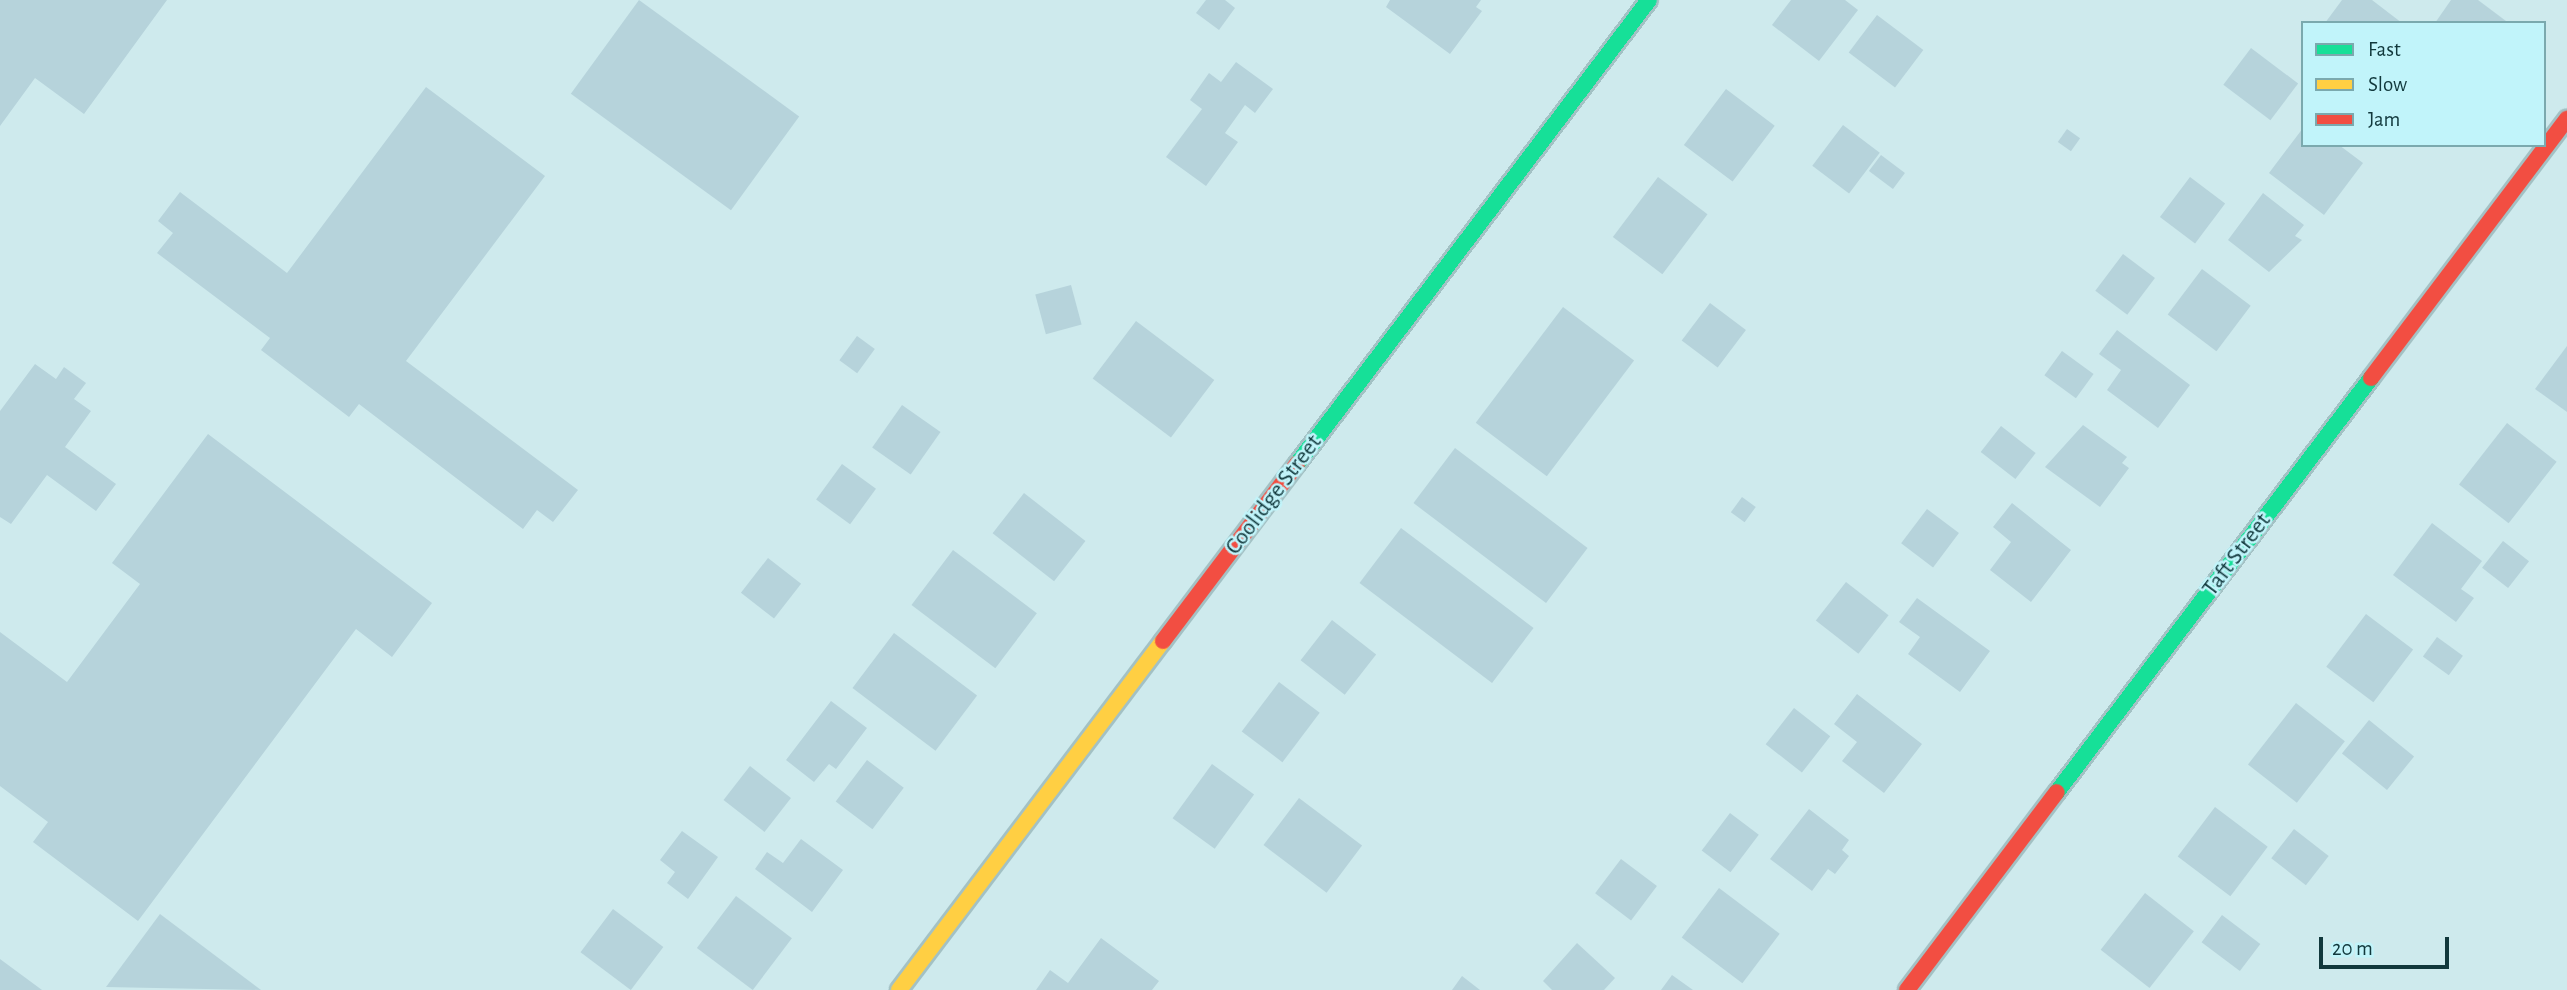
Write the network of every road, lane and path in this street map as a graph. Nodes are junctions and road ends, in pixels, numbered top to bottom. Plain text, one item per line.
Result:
1 (1649, 0) edge
2 (2567, 119) edge
3 (2546, 147) edge
4 (2546, 147) edge
5 (899, 990) edge
6 (1907, 990) edge

1 - 5 street, Coolidge Street
2 - 3 street, Taft Street
4 - 6 street, Taft Street

